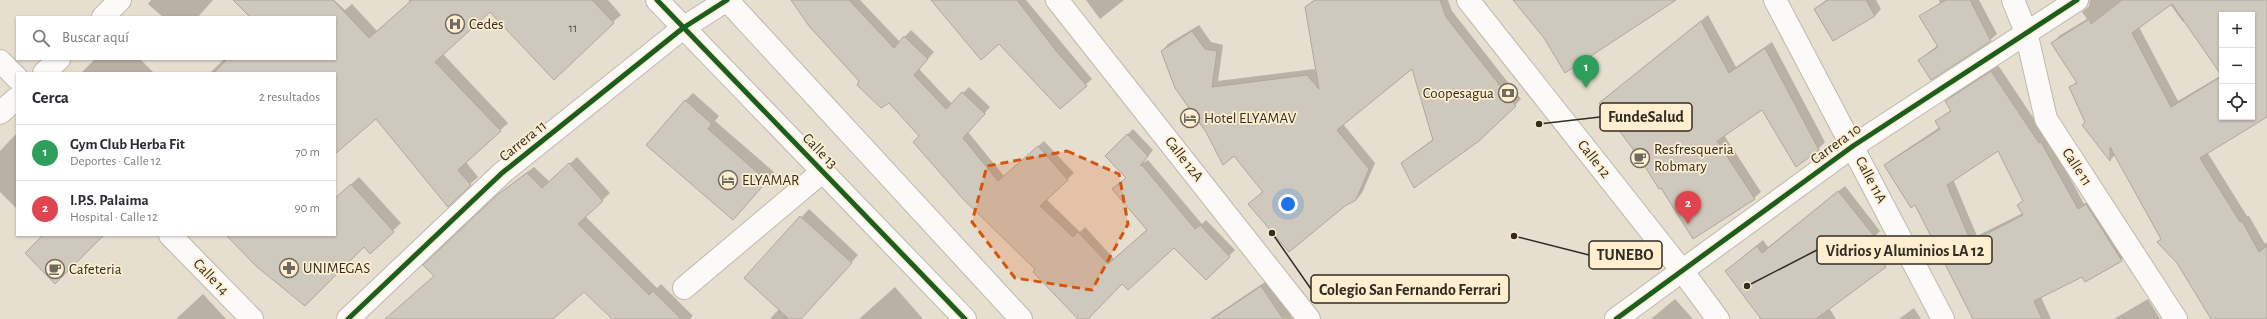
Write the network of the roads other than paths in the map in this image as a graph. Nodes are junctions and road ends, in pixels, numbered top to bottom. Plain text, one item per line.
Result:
1 (120, 0) edge
2 (657, 0) edge
3 (727, 0) edge
4 (1057, 0) edge
5 (1468, 0) edge
6 (1775, 0) edge
7 (2013, 0) edge
8 (2077, 0) edge
9 (103, 16) edge
10 (683, 28) junction
11 (2026, 32) junction
12 (58, 60) edge
13 (0, 61) edge
14 (45, 72) edge
15 (16, 77) edge
16 (16, 99) edge
17 (0, 113) edge
18 (1853, 146) junction
19 (823, 171) junction
20 (171, 236) edge
21 (1683, 272) junction
22 (684, 288) dead end
23 (252, 319) edge
24 (348, 319) edge
25 (965, 319) edge
26 (1021, 319) edge
27 (1309, 319) edge
28 (1616, 319) edge
29 (1718, 319) edge
30 (1943, 319) edge
31 (2176, 319) edge

1 - 9 street
2 - 10 street, Calle 13
3 - 10 street, Carrera 11
3 - 26 street
4 - 27 street, Calle 12A
5 - 21 street, Calle 12
6 - 18 street, Calle 11A
7 - 11 street, Calle 11
8 - 11 street, Carrera 10
10 - 19 street, Calle 13
10 - 24 street, Carrera 11
11 - 18 street, Carrera 10
11 - 31 street, Calle 11
12 - 14 street
13 - 15 street
16 - 17 street
18 - 21 street, Carrera 10
18 - 30 street, Calle 11A
19 - 22 street
19 - 25 street, Calle 13
20 - 23 street, Calle 14
21 - 28 street, Carrera 10
21 - 29 street, Calle 12

